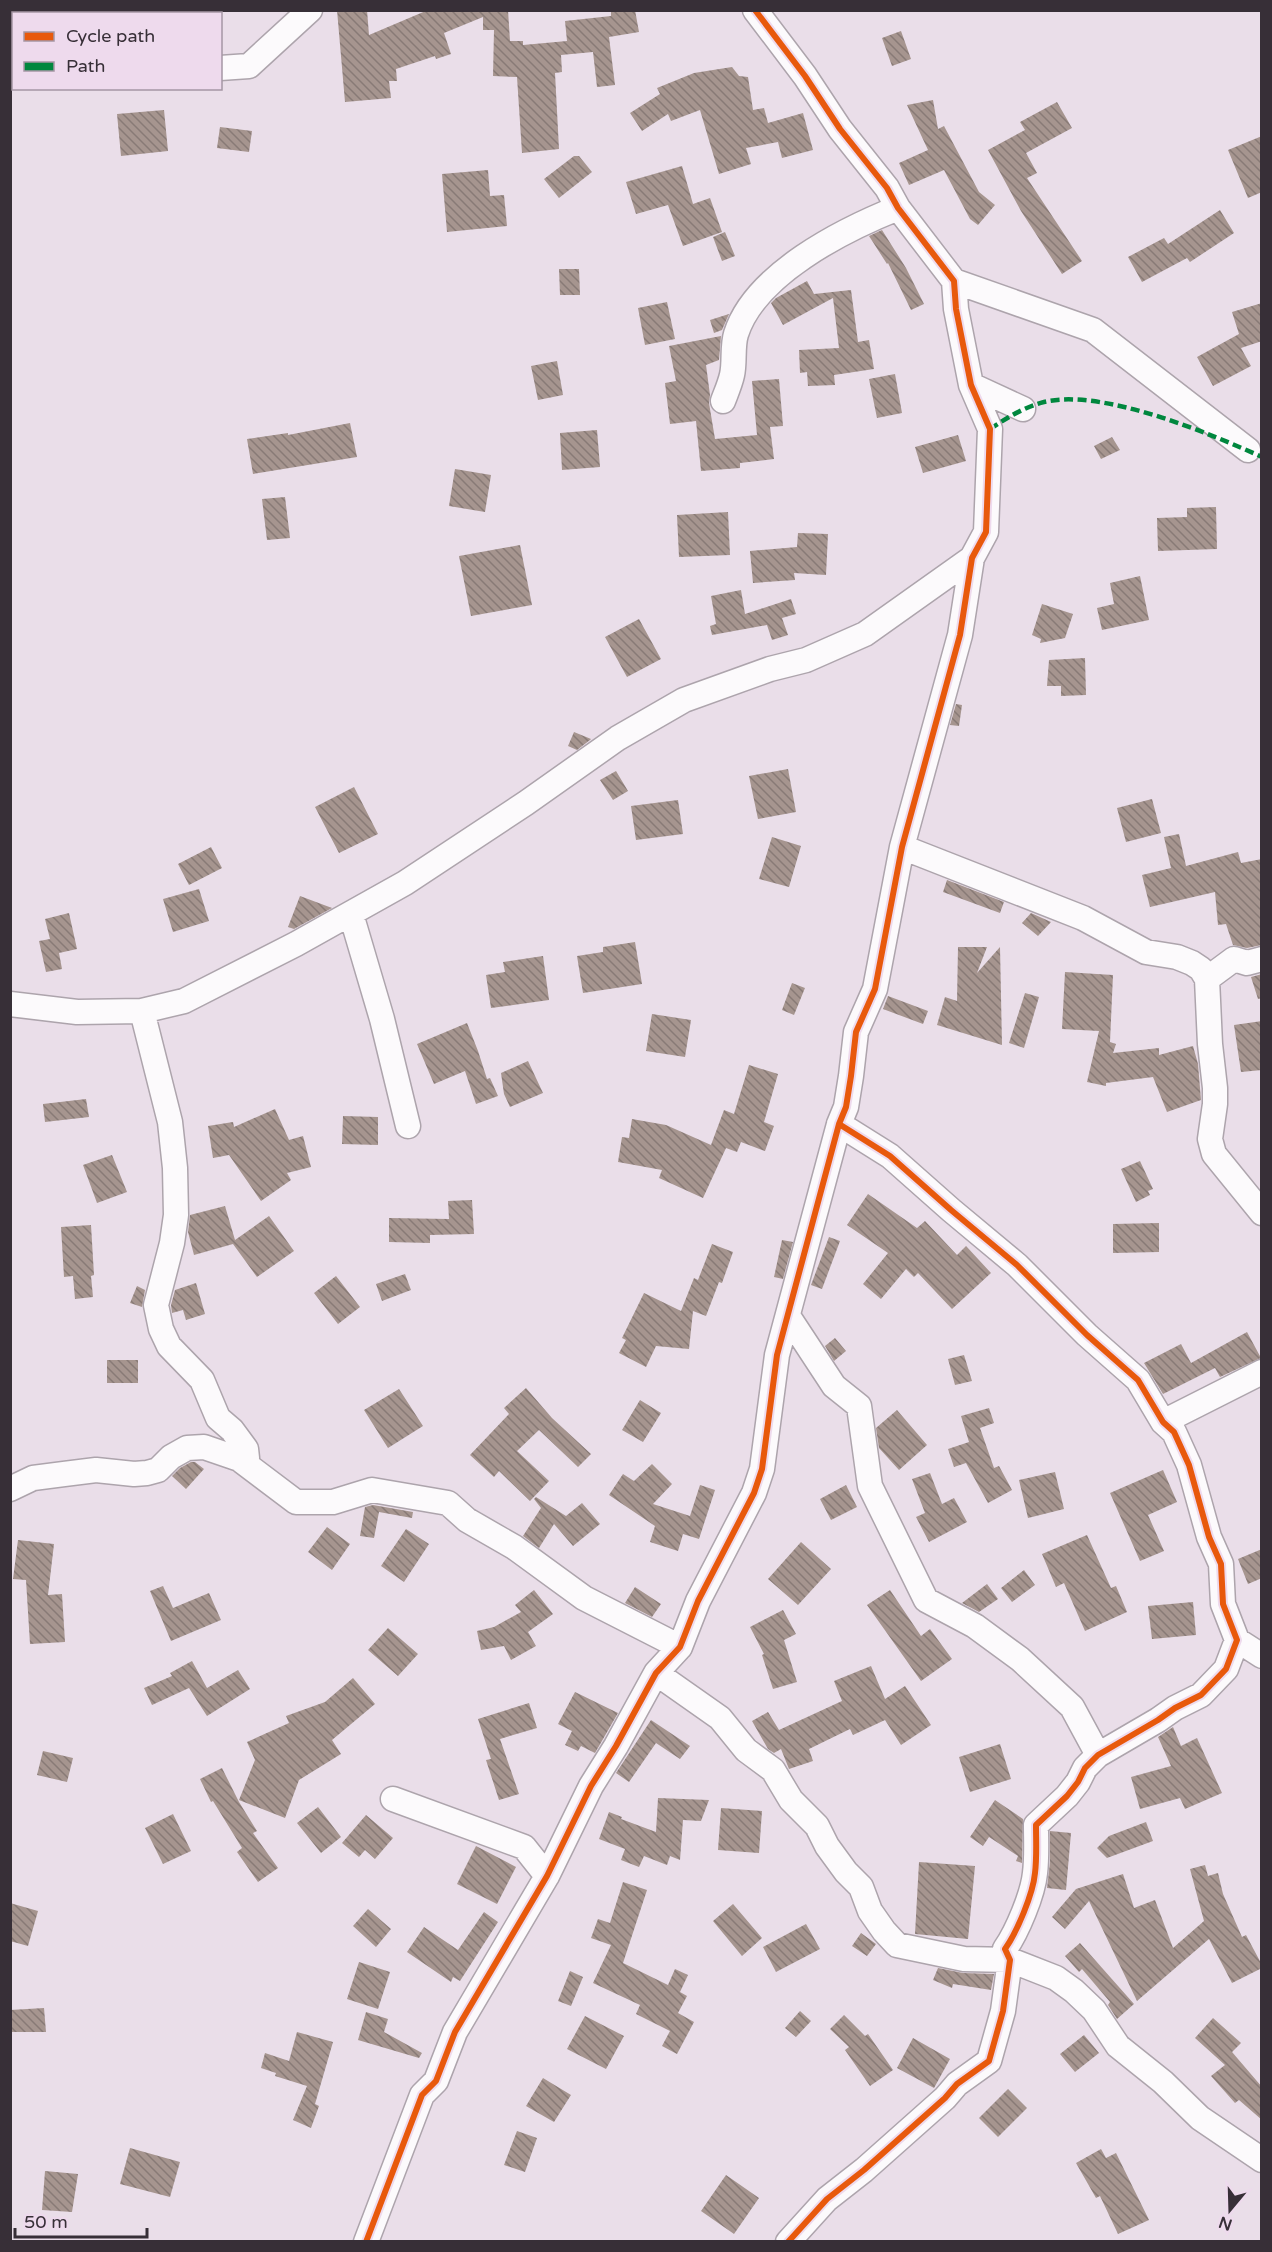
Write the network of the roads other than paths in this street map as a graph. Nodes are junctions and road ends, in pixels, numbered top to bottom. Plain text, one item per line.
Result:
1 (310, 10) edge
2 (755, 10) edge
3 (222, 68) edge
4 (898, 207) junction
5 (954, 281) junction
6 (971, 385) junction
7 (723, 401) dead end
8 (1023, 410) dead end
9 (1248, 450) dead end
10 (972, 558) junction
11 (902, 847) junction
12 (351, 914) junction
13 (1262, 959) edge
14 (1207, 979) junction
15 (10, 1004) edge
16 (142, 1011) junction
17 (839, 1124) junction
18 (408, 1125) dead end
19 (1262, 1213) edge
20 (788, 1316) junction
21 (1262, 1372) edge
22 (1163, 1422) junction
23 (240, 1459) junction
24 (10, 1488) edge
25 (1237, 1640) junction
26 (680, 1647) junction
27 (1262, 1656) edge
28 (656, 1673) junction
29 (1098, 1755) junction
30 (393, 1799) dead end
31 (547, 1876) junction
32 (1010, 1960) junction
33 (1262, 2160) edge
34 (366, 2241) edge
35 (788, 2241) edge

1 - 3 street
2 - 4 street
4 - 5 street
4 - 7 street
5 - 6 street
5 - 9 street
6 - 8 street
6 - 10 street
10 - 11 street
10 - 12 street
11 - 14 street
11 - 17 street
12 - 16 street
12 - 18 street
13 - 14 street
14 - 19 street
15 - 16 street
16 - 23 street
17 - 20 street
17 - 22 street
20 - 26 street
20 - 29 street
21 - 22 street
22 - 25 street
23 - 24 street
23 - 26 street
25 - 27 street
25 - 29 street
26 - 28 street
28 - 31 street
28 - 32 street
29 - 32 street
30 - 31 street
31 - 34 street
32 - 33 street
32 - 35 street

